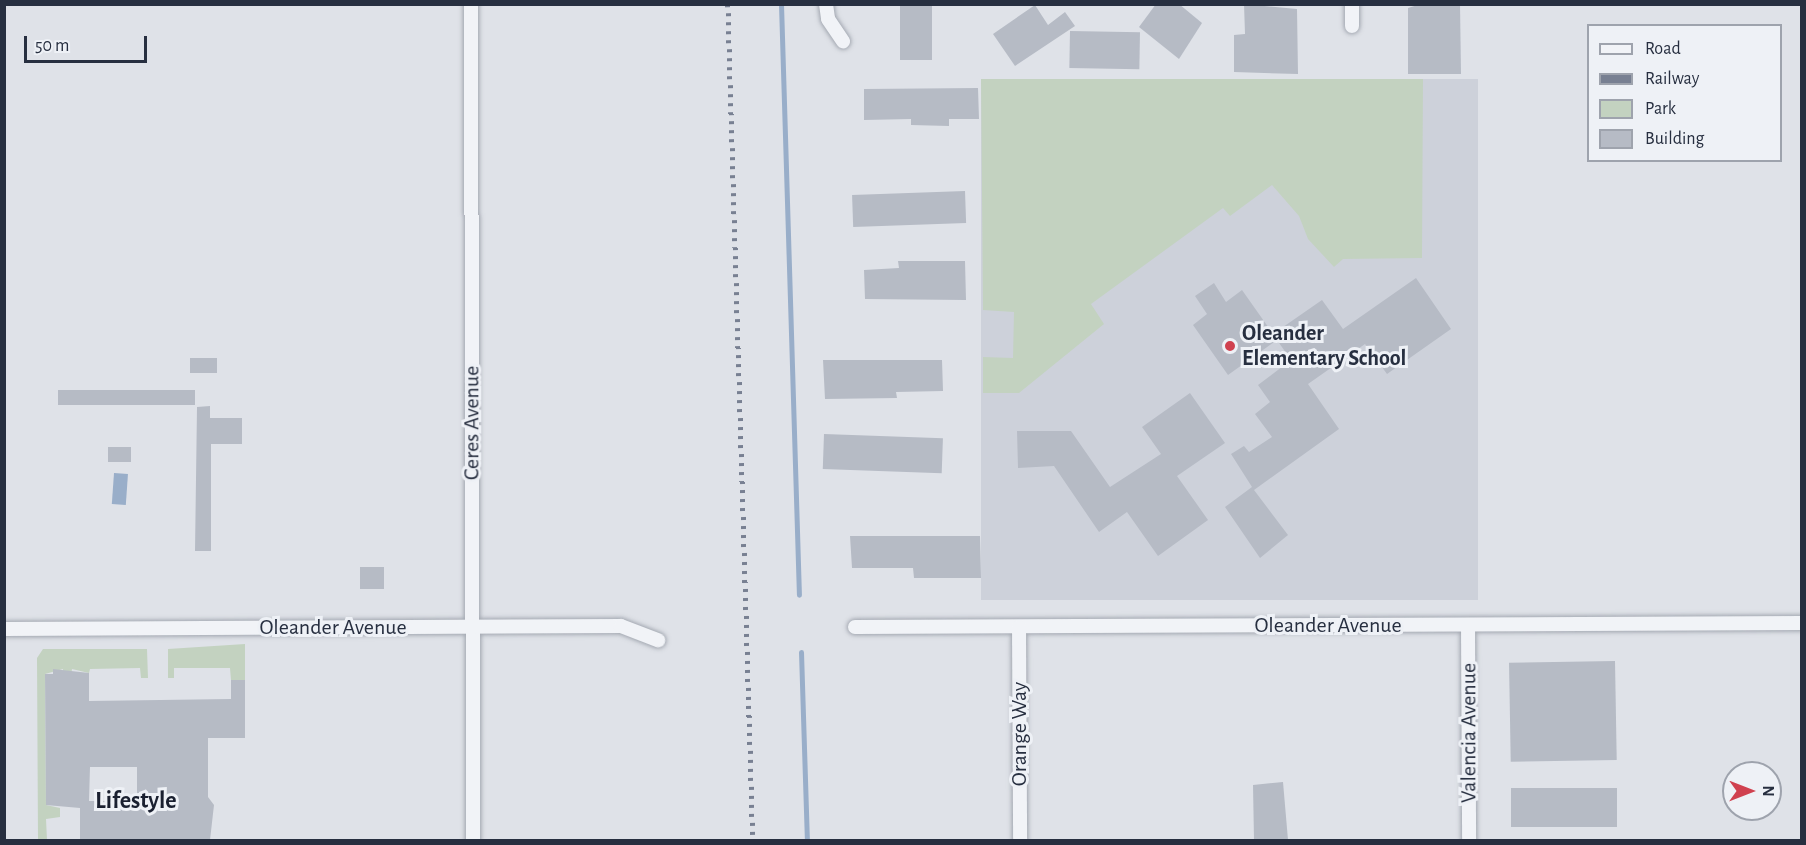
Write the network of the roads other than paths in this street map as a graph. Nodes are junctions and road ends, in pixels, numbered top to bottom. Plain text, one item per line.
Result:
1 (471, 4) edge
2 (826, 4) edge
3 (1352, 4) edge
4 (1352, 26) dead end
5 (843, 40) dead end
6 (1802, 623) edge
7 (1468, 625) junction
8 (472, 627) junction
9 (855, 627) dead end
10 (1019, 627) junction
11 (4, 629) edge
12 (658, 640) dead end
13 (473, 840) edge
14 (1020, 840) edge
15 (1469, 840) edge

1 - 8 street, Ceres Avenue
2 - 5 street
3 - 4 street
6 - 7 street, Oleander Avenue
7 - 10 street, Oleander Avenue
7 - 15 street, Valencia Avenue
8 - 11 street, Oleander Avenue
8 - 12 street, Oleander Avenue
8 - 13 street, Ceres Avenue
9 - 10 street, Oleander Avenue
10 - 14 street, Orange Way

